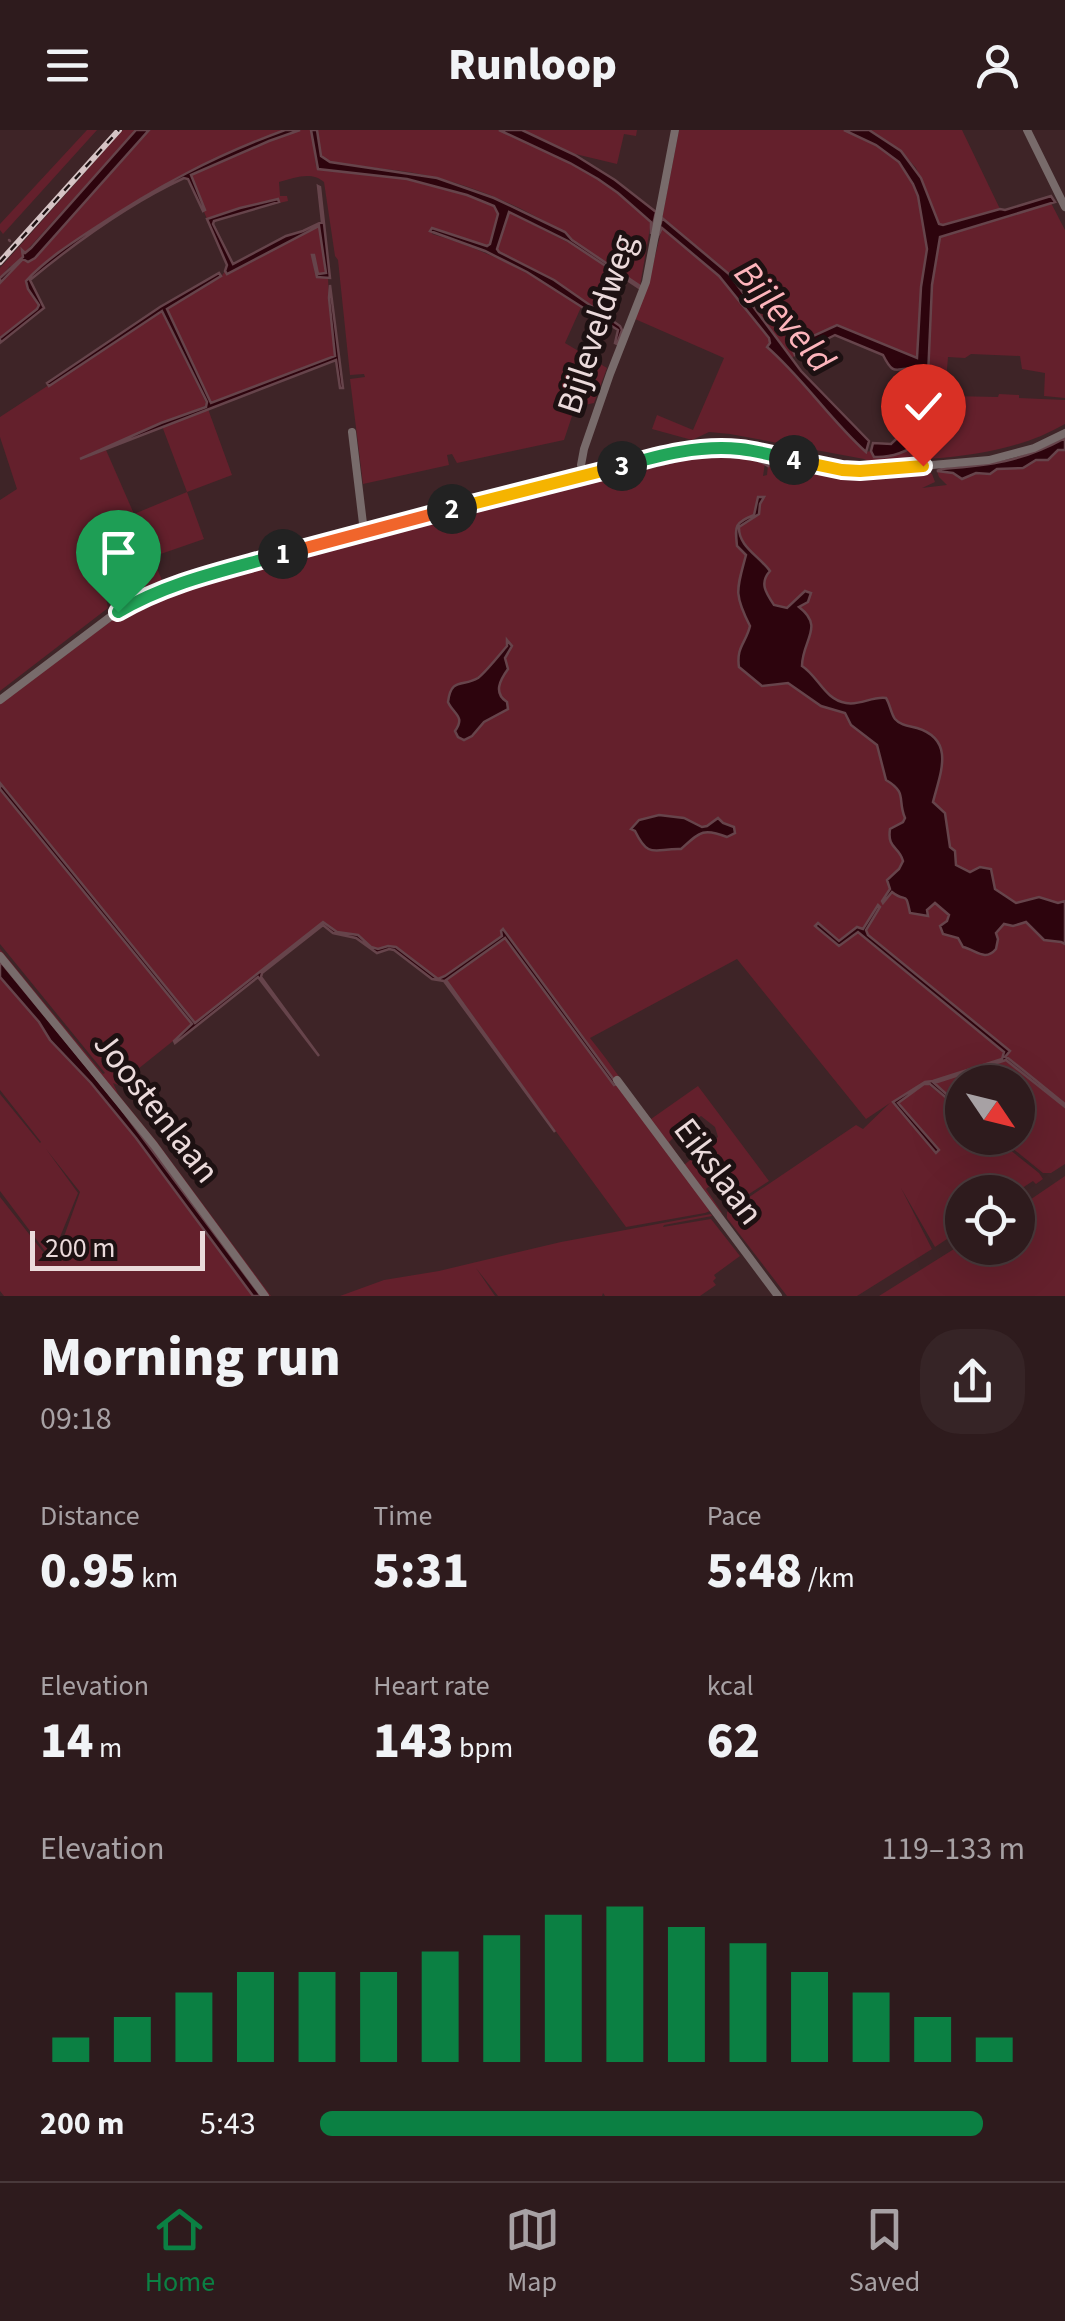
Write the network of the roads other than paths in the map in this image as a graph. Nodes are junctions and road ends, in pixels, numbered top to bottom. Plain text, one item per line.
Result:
1 (675, 130) edge
2 (1027, 130) edge
3 (1065, 207) edge
4 (352, 432) dead end
5 (1065, 433) edge
6 (584, 476) junction
7 (364, 532) junction
8 (0, 700) edge
9 (0, 956) edge
10 (617, 1080) dead end
11 (266, 1296) edge
12 (778, 1296) edge

1 - 6 street, Bijleveldweg
2 - 3 street
4 - 7 street
5 - 6 street
6 - 7 street
7 - 8 street
9 - 11 street, Joostenlaan
10 - 12 street, Eikslaan

